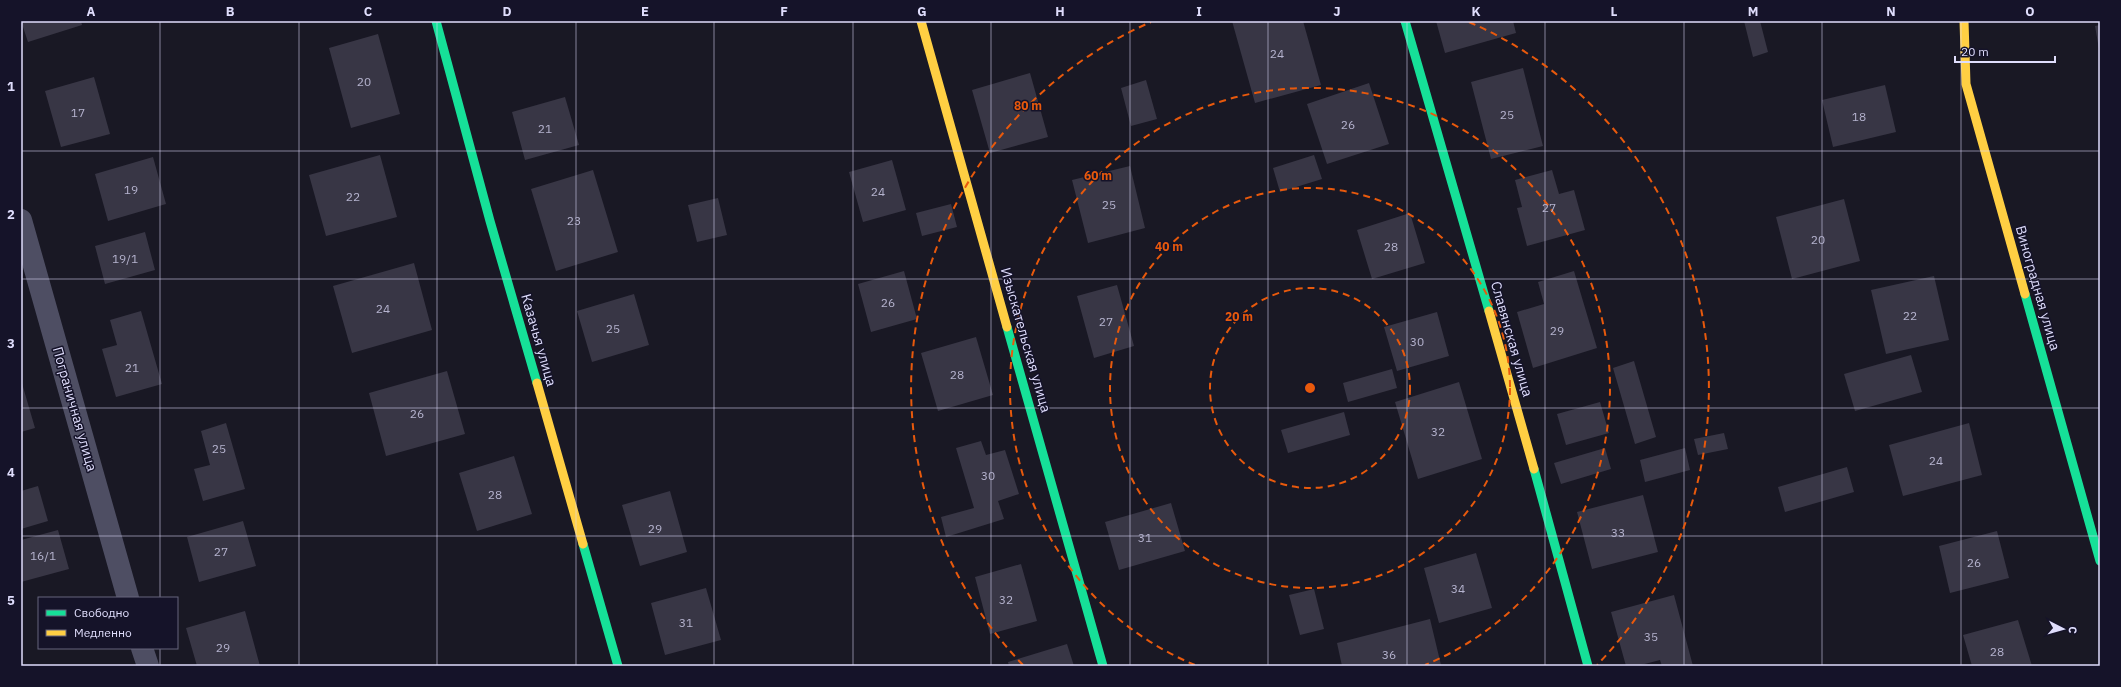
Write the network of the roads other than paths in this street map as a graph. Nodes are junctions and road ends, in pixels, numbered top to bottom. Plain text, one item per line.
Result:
1 (436, 21) edge
2 (921, 21) edge
3 (1405, 21) edge
4 (1964, 21) edge
5 (21, 220) edge
6 (2100, 561) edge
7 (128, 597) edge
8 (142, 649) edge
9 (148, 666) edge
10 (618, 666) edge
11 (1103, 666) edge
12 (1588, 666) edge

1 - 10 street, Казачья улица
2 - 11 street, Изыскательская улица
3 - 12 street, Славянская улица
4 - 6 street, Виноградная улица
5 - 7 street, Пограничная улица
8 - 9 street

